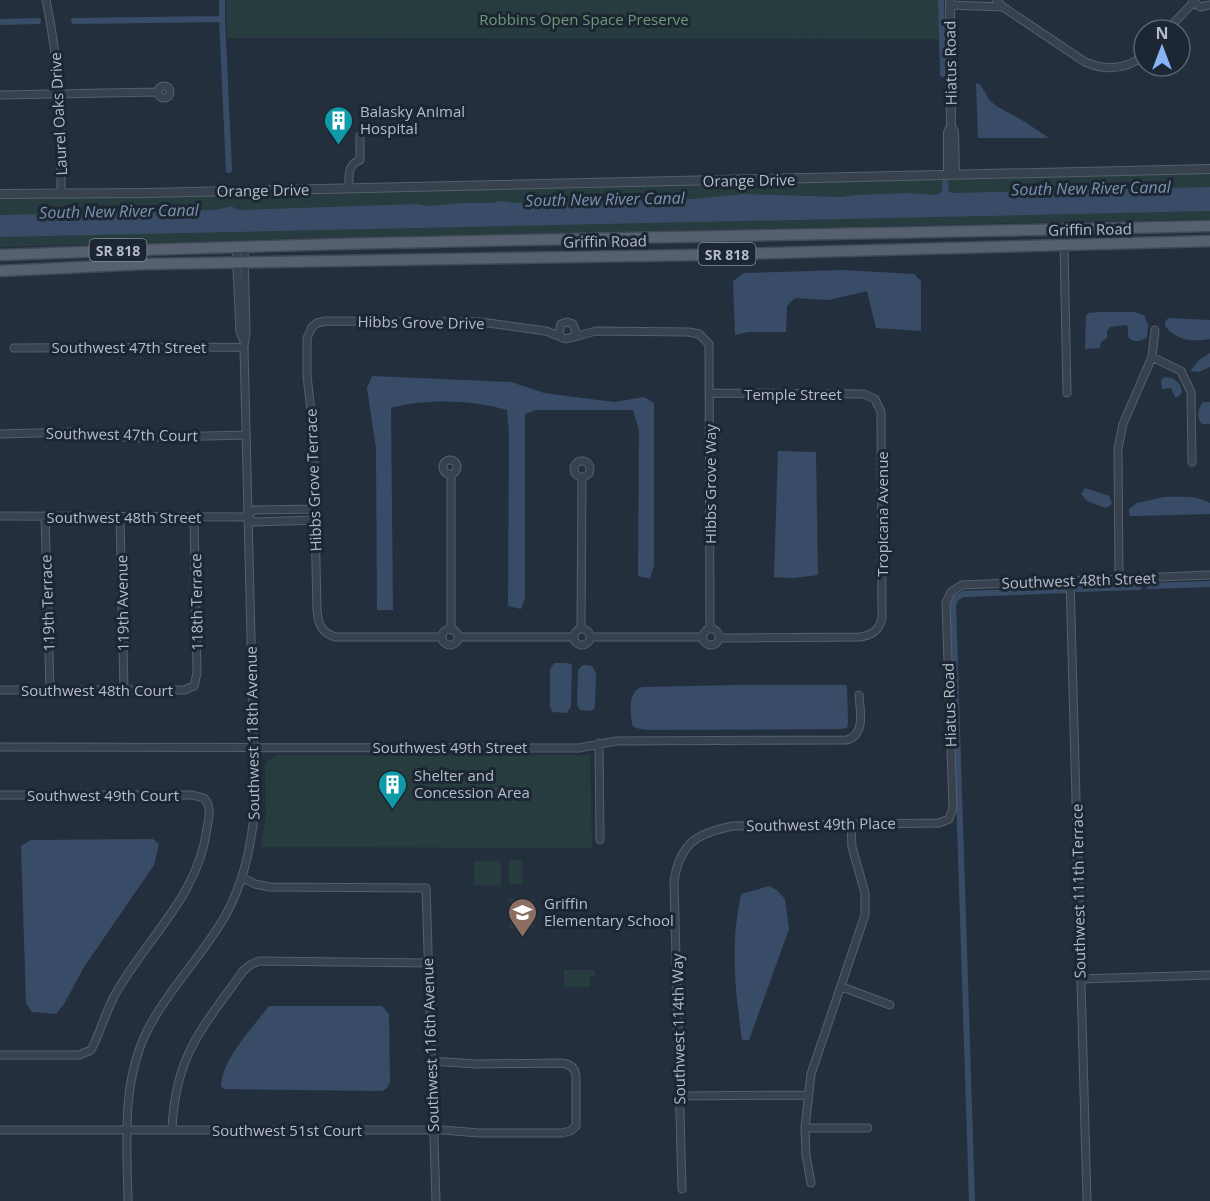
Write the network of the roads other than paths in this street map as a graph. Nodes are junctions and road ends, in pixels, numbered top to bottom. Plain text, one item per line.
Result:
1 (46, 0) edge
2 (996, 0) edge
3 (1193, 1) edge
4 (950, 3) edge
5 (1210, 5) edge
6 (1003, 7) junction
7 (1178, 18) edge
8 (1132, 63) edge
9 (158, 92) dead end
10 (60, 94) junction
11 (0, 95) edge
12 (360, 136) dead end
13 (1210, 169) edge
14 (952, 174) junction
15 (349, 188) junction
16 (62, 193) junction
17 (0, 194) edge
18 (1210, 226) edge
19 (940, 231) junction
20 (959, 231) junction
21 (1210, 241) edge
22 (1064, 245) junction
23 (240, 247) junction
24 (927, 248) junction
25 (951, 248) junction
26 (0, 255) edge
27 (240, 263) junction
28 (0, 272) edge
29 (562, 323) junction
30 (573, 324) junction
31 (312, 327) joint
32 (532, 328) junction
33 (1155, 330) dead end
34 (596, 331) junction
35 (562, 338) junction
36 (573, 338) junction
37 (244, 344) junction
38 (14, 348) dead end
39 (1152, 357) junction
40 (710, 393) junction
41 (1067, 393) dead end
42 (875, 399) joint
43 (0, 434) edge
44 (245, 435) junction
45 (1192, 462) dead end
46 (451, 475) dead end
47 (582, 477) dead end
48 (315, 508) junction
49 (0, 516) edge
50 (45, 516) junction
51 (120, 517) junction
52 (194, 517) junction
53 (247, 517) junction
54 (315, 520) junction
55 (1210, 575) edge
56 (1119, 578) junction
57 (1070, 580) junction
58 (951, 592) joint
59 (581, 629) junction
60 (710, 629) junction
61 (451, 630) junction
62 (442, 637) junction
63 (458, 637) junction
64 (574, 637) junction
65 (590, 637) junction
66 (702, 637) junction
67 (719, 638) junction
68 (194, 686) joint
69 (50, 689) junction
70 (0, 690) edge
71 (124, 690) junction
72 (859, 695) dead end
73 (598, 743) junction
74 (0, 747) edge
75 (254, 747) junction
76 (0, 795) edge
77 (949, 819) joint
78 (851, 823) junction
79 (693, 839) joint
80 (600, 840) dead end
81 (243, 878) junction
82 (428, 963) junction
83 (1210, 975) edge
84 (1080, 979) junction
85 (842, 987) junction
86 (890, 1005) dead end
87 (0, 1055) edge
88 (431, 1061) junction
89 (808, 1095) junction
90 (680, 1096) junction
91 (806, 1128) junction
92 (868, 1128) dead end
93 (0, 1130) edge
94 (126, 1130) junction
95 (172, 1130) junction
96 (432, 1130) junction
97 (811, 1183) dead end
98 (682, 1189) dead end
99 (128, 1201) edge
100 (436, 1201) edge
101 (1087, 1201) edge

1 - 10 street, Laurel Oaks Drive
2 - 6 street
3 - 5 street
3 - 7 street
4 - 6 street
4 - 14 street, Hiatus Road
6 - 8 street
9 - 10 street
10 - 11 street
10 - 16 street, Laurel Oaks Drive
12 - 15 street
13 - 14 street, Orange Drive
14 - 15 street, Orange Drive
15 - 16 street, Orange Drive
16 - 17 street, Orange Drive
18 - 20 main road, Griffin Road / SR 818
19 - 20 main road, Griffin Road / SR 818
19 - 23 main road, Griffin Road / SR 818
19 - 24 main road
20 - 25 main road
21 - 22 main road, Griffin Road / SR 818
22 - 25 main road, Griffin Road / SR 818
22 - 41 street
23 - 26 main road, Griffin Road / SR 818
23 - 27 street, Southwest 118th Avenue
24 - 25 main road, Griffin Road / SR 818
24 - 27 main road, Griffin Road / SR 818
27 - 28 main road, Griffin Road / SR 818
27 - 37 street, Southwest 118th Avenue
29 - 30 street
29 - 32 street, Hibbs Grove Drive
29 - 35 street
30 - 34 street
30 - 36 street
31 - 32 street, Hibbs Grove Drive
31 - 48 street, Hibbs Grove Terrace
32 - 35 street, Hibbs Grove Drive
33 - 39 street
34 - 36 street
34 - 40 street, Hibbs Grove Way
35 - 36 street
37 - 38 street, Southwest 47th Street
37 - 44 street, Southwest 118th Avenue
39 - 45 street
39 - 56 street
40 - 42 street, Temple Street
40 - 60 street, Hibbs Grove Way
42 - 67 street, Tropicana Avenue
43 - 44 street, Southwest 47th Court
44 - 53 street, Southwest 118th Avenue
46 - 61 street
47 - 59 street
48 - 53 street, Southwest 48th Street
48 - 54 street, Hibbs Grove Terrace
49 - 50 street, Southwest 48th Street
50 - 51 street, Southwest 48th Street
50 - 69 street, 119th Terrace
51 - 52 street, Southwest 48th Street
51 - 71 street, 119th Avenue
52 - 53 street, Southwest 48th Street
52 - 68 street, 118th Terrace
53 - 54 street, Southwest 48th Street
53 - 75 street, Southwest 118th Avenue
54 - 62 street, Hibbs Grove Terrace
55 - 56 street, Southwest 48th Street
56 - 57 street, Southwest 48th Street
57 - 58 street, Southwest 48th Street
57 - 84 street, Southwest 111th Terrace
58 - 77 street, Hiatus Road
59 - 64 street
59 - 65 street
60 - 66 street
60 - 67 street
61 - 62 street
61 - 63 street
62 - 63 street
63 - 64 street
64 - 65 street
65 - 66 street
66 - 67 street
68 - 71 street, Southwest 48th Court
69 - 70 street, Southwest 48th Court
69 - 71 street, Southwest 48th Court
72 - 73 street, Southwest 49th Street
73 - 75 street, Southwest 49th Street
73 - 80 street
74 - 75 street, Southwest 49th Street
75 - 81 street, Southwest 118th Avenue
76 - 87 street, Southwest 49th Court
77 - 78 street, Southwest 49th Place
78 - 79 street, Southwest 49th Place
78 - 85 street
79 - 90 street, Southwest 114th Way
81 - 82 street, Southwest 116th Avenue
81 - 94 street, Southwest 118th Avenue
82 - 88 street, Southwest 116th Avenue
82 - 95 street
83 - 84 street
84 - 101 street, Southwest 111th Terrace
85 - 86 street
85 - 89 street
88 - 96 street, Southwest 116th Avenue
88 - 96 street, Southwest 51st Court
89 - 90 street
89 - 91 street
90 - 98 street, Southwest 114th Way
91 - 92 street
91 - 97 street
93 - 94 street, Southwest 51st Court
94 - 95 street, Southwest 51st Court
94 - 99 street, Southwest 118th Avenue
95 - 96 street, Southwest 51st Court
96 - 100 street, Southwest 116th Avenue

